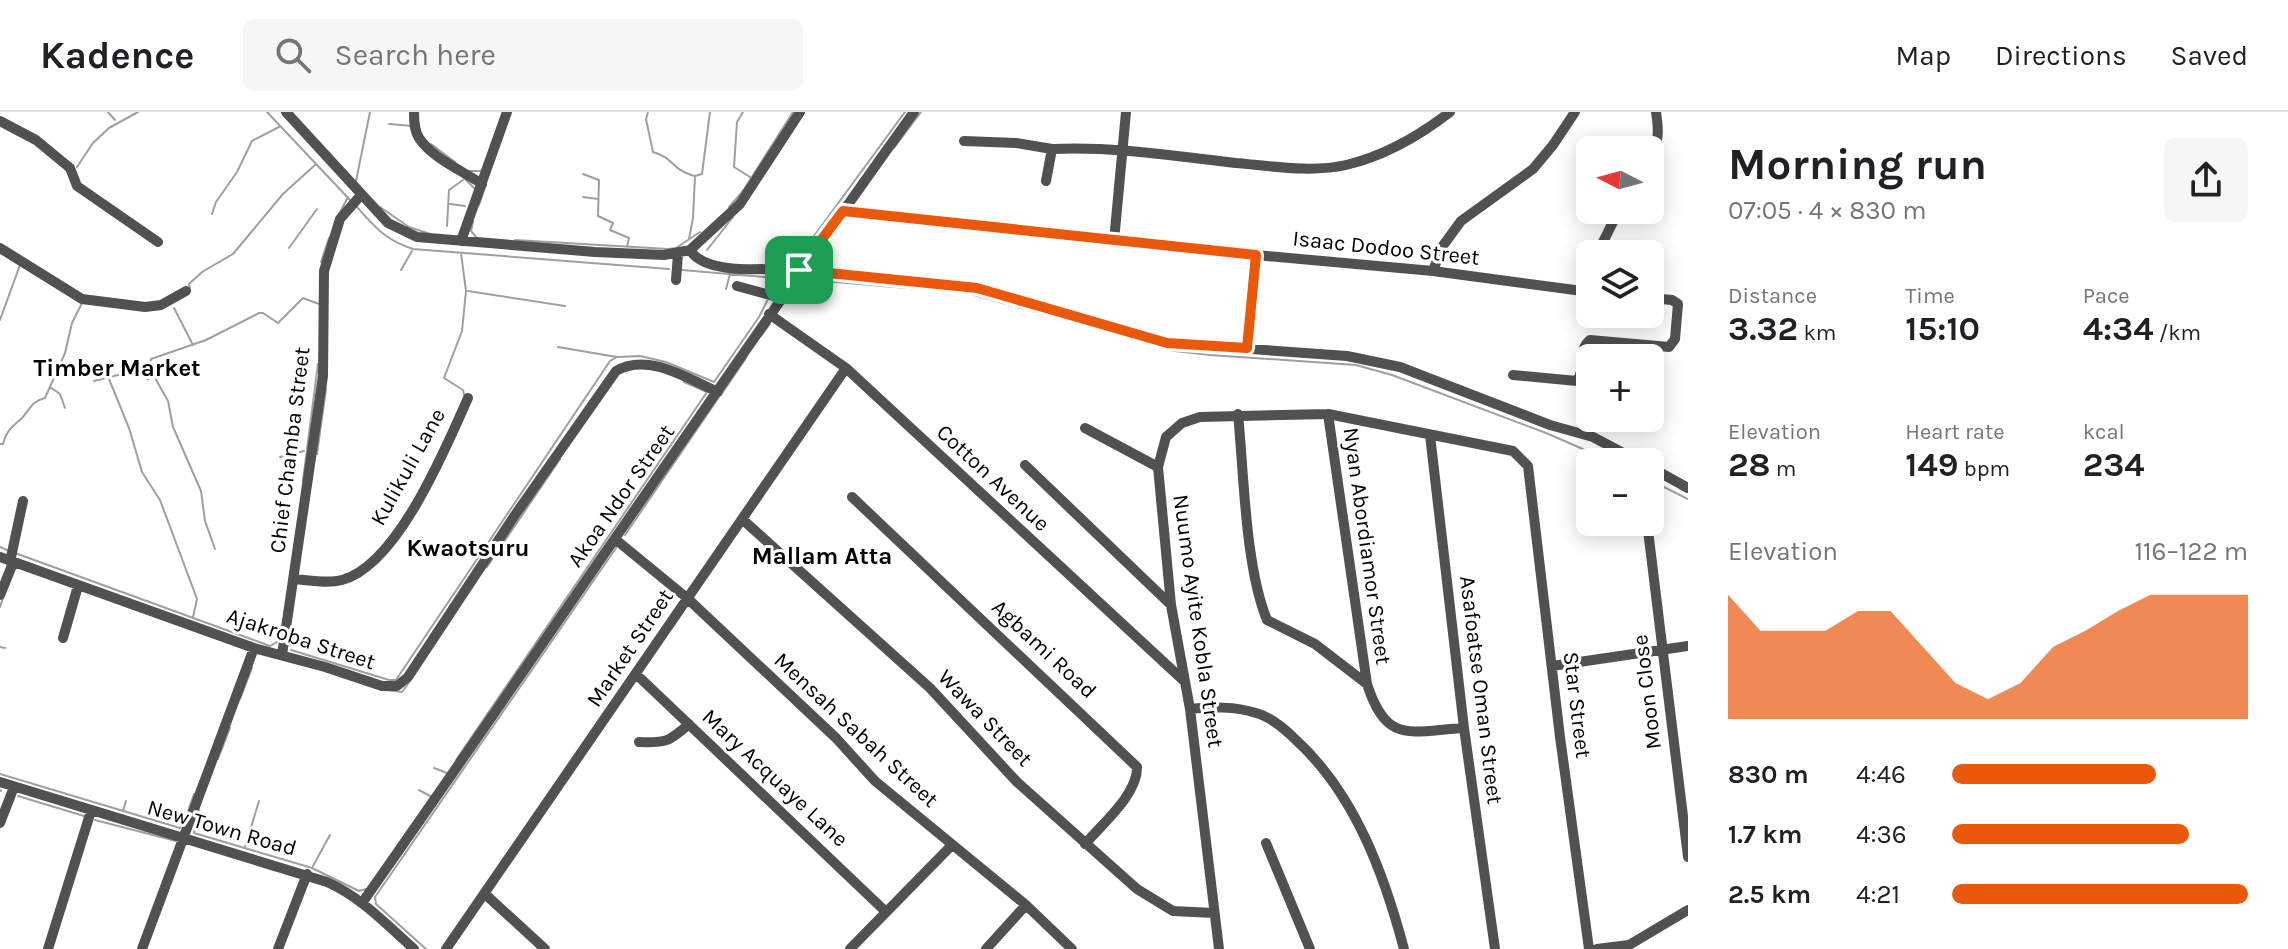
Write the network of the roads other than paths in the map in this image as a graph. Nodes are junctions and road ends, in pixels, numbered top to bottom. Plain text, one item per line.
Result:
1 (286, 112) edge
2 (414, 112) edge
3 (507, 112) edge
4 (800, 112) edge
5 (914, 112) edge
6 (1126, 112) edge
7 (1450, 112) edge
8 (1575, 112) edge
9 (1656, 112) edge
10 (0, 121) edge
11 (1659, 136) edge
12 (964, 141) dead end
13 (1052, 149) junction
14 (1121, 150) junction
15 (1046, 181) dead end
16 (482, 184) junction
17 (355, 201) junction
18 (843, 211) junction
19 (461, 241) junction
20 (1114, 241) junction
21 (158, 242) dead end
22 (0, 248) edge
23 (690, 250) junction
24 (678, 254) junction
25 (1256, 255) junction
26 (799, 270) junction
27 (1433, 271) junction
28 (676, 280) dead end
29 (737, 286) dead end
30 (1576, 287) edge
31 (186, 291) dead end
32 (782, 295) junction
33 (1664, 299) edge
34 (769, 314) junction
35 (1247, 348) junction
36 (846, 368) junction
37 (1513, 375) dead end
38 (718, 392) junction
39 (468, 398) dead end
40 (1238, 414) junction
41 (1328, 414) junction
42 (1085, 428) dead end
43 (1430, 435) junction
44 (1614, 448) edge
45 (1025, 465) dead end
46 (1528, 466) joint
47 (1158, 467) junction
48 (1664, 475) edge
49 (1688, 488) edge
50 (852, 497) dead end
51 (23, 501) dead end
52 (742, 519) junction
53 (1649, 536) edge
54 (615, 539) junction
55 (8, 561) edge
56 (293, 579) junction
57 (78, 586) junction
58 (0, 595) edge
59 (687, 598) junction
60 (1171, 605) junction
61 (63, 638) dead end
62 (1688, 646) edge
63 (254, 648) junction
64 (1662, 649) junction
65 (282, 655) junction
66 (1552, 666) junction
67 (637, 675) junction
68 (1183, 680) junction
69 (1367, 684) junction
70 (1190, 709) junction
71 (689, 724) junction
72 (1464, 728) junction
73 (639, 742) dead end
74 (0, 782) edge
75 (14, 787) junction
76 (91, 811) junction
77 (0, 823) edge
78 (184, 839) junction
79 (1266, 843) dead end
80 (1085, 844) junction
81 (952, 845) junction
82 (1688, 857) edge
83 (307, 874) junction
84 (485, 894) junction
85 (362, 903) junction
86 (1026, 905) junction
87 (1688, 910) edge
88 (885, 911) junction
89 (1214, 913) junction
90 (1618, 948) edge
91 (48, 949) edge
92 (142, 949) edge
93 (278, 949) edge
94 (414, 949) edge
95 (446, 949) edge
96 (545, 949) edge
97 (850, 949) edge
98 (986, 949) edge
99 (1072, 949) edge
100 (1219, 949) edge
101 (1310, 949) edge
102 (1404, 949) edge
103 (1495, 949) edge
104 (1589, 949) edge
105 (1597, 949) edge

1 - 17 street
2 - 16 street
3 - 16 street
4 - 23 street
5 - 18 street, Akoa Ndor Street
6 - 14 street
7 - 14 street
8 - 27 street
9 - 11 street
10 - 21 street
12 - 13 street
13 - 14 street
13 - 15 street
14 - 20 street
16 - 19 street
17 - 19 street
17 - 56 street, Chief Chamba Street
18 - 20 street, Isaac Dodoo Street
18 - 26 street, Akoa Ndor Street
19 - 24 street
20 - 25 street, Isaac Dodoo Street
22 - 31 street
23 - 24 street
23 - 26 street
24 - 28 street
25 - 27 street, Isaac Dodoo Street
25 - 35 street
26 - 32 street, Akoa Ndor Street
26 - 35 street
27 - 30 street, Isaac Dodoo Street
29 - 32 street
32 - 34 street, Akoa Ndor Street
33 - 37 street
34 - 36 street, Cotton Avenue
34 - 38 street, Akoa Ndor Street
35 - 44 street
36 - 52 street, Market Street
36 - 68 street, Cotton Avenue
38 - 54 street, Akoa Ndor Street
38 - 65 street, Ajakroba Street
39 - 56 street, Kulikuli Lane
40 - 41 street, Nuumo Ayite Kobla Street
40 - 47 street, Nuumo Ayite Kobla Street
40 - 69 street
41 - 43 street, Nuumo Ayite Kobla Street
41 - 69 street, Nyan Abordiamor Street
42 - 47 street
43 - 46 street, Nuumo Ayite Kobla Street
43 - 72 street, Asafoatse Oman Street
45 - 60 street
46 - 66 street, Star Street
47 - 60 street, Nuumo Ayite Kobla Street
48 - 49 street
50 - 80 street, Agbami Road
51 - 55 street
52 - 59 street, Market Street
52 - 80 street, Wawa Street
53 - 64 street, Moon Close
54 - 59 street, Mensah Sabah Street
54 - 85 street, Akoa Ndor Street
55 - 57 street, Ajakroba Street
55 - 58 street
56 - 65 street, Chief Chamba Street
57 - 61 street
57 - 63 street, Ajakroba Street
59 - 67 street, Market Street
59 - 81 street, Mensah Sabah Street
60 - 68 street, Nuumo Ayite Kobla Street
62 - 64 street
63 - 65 street, Ajakroba Street
63 - 78 street
64 - 66 street
64 - 82 street, Moon Close
66 - 104 street, Star Street
67 - 71 street, Mary Acquaye Lane
67 - 84 street, Market Street
68 - 70 street, Nuumo Ayite Kobla Street
69 - 72 street
70 - 89 street, Nuumo Ayite Kobla Street
70 - 102 street
71 - 73 street
71 - 88 street, Mary Acquaye Lane
72 - 103 street, Asafoatse Oman Street
74 - 75 street, New Town Road
75 - 76 street, New Town Road
75 - 77 street
76 - 78 street, New Town Road
76 - 91 street
78 - 83 street, New Town Road
78 - 92 street
79 - 101 street
80 - 89 street, Wawa Street
81 - 86 street, Mensah Sabah Street
81 - 88 street
83 - 85 street, New Town Road
83 - 93 street
84 - 95 street, Market Street
84 - 96 street
85 - 94 street, New Town Road
86 - 98 street
86 - 99 street, Mensah Sabah Street
87 - 90 street
88 - 97 street
89 - 100 street, Nuumo Ayite Kobla Street
90 - 105 street

